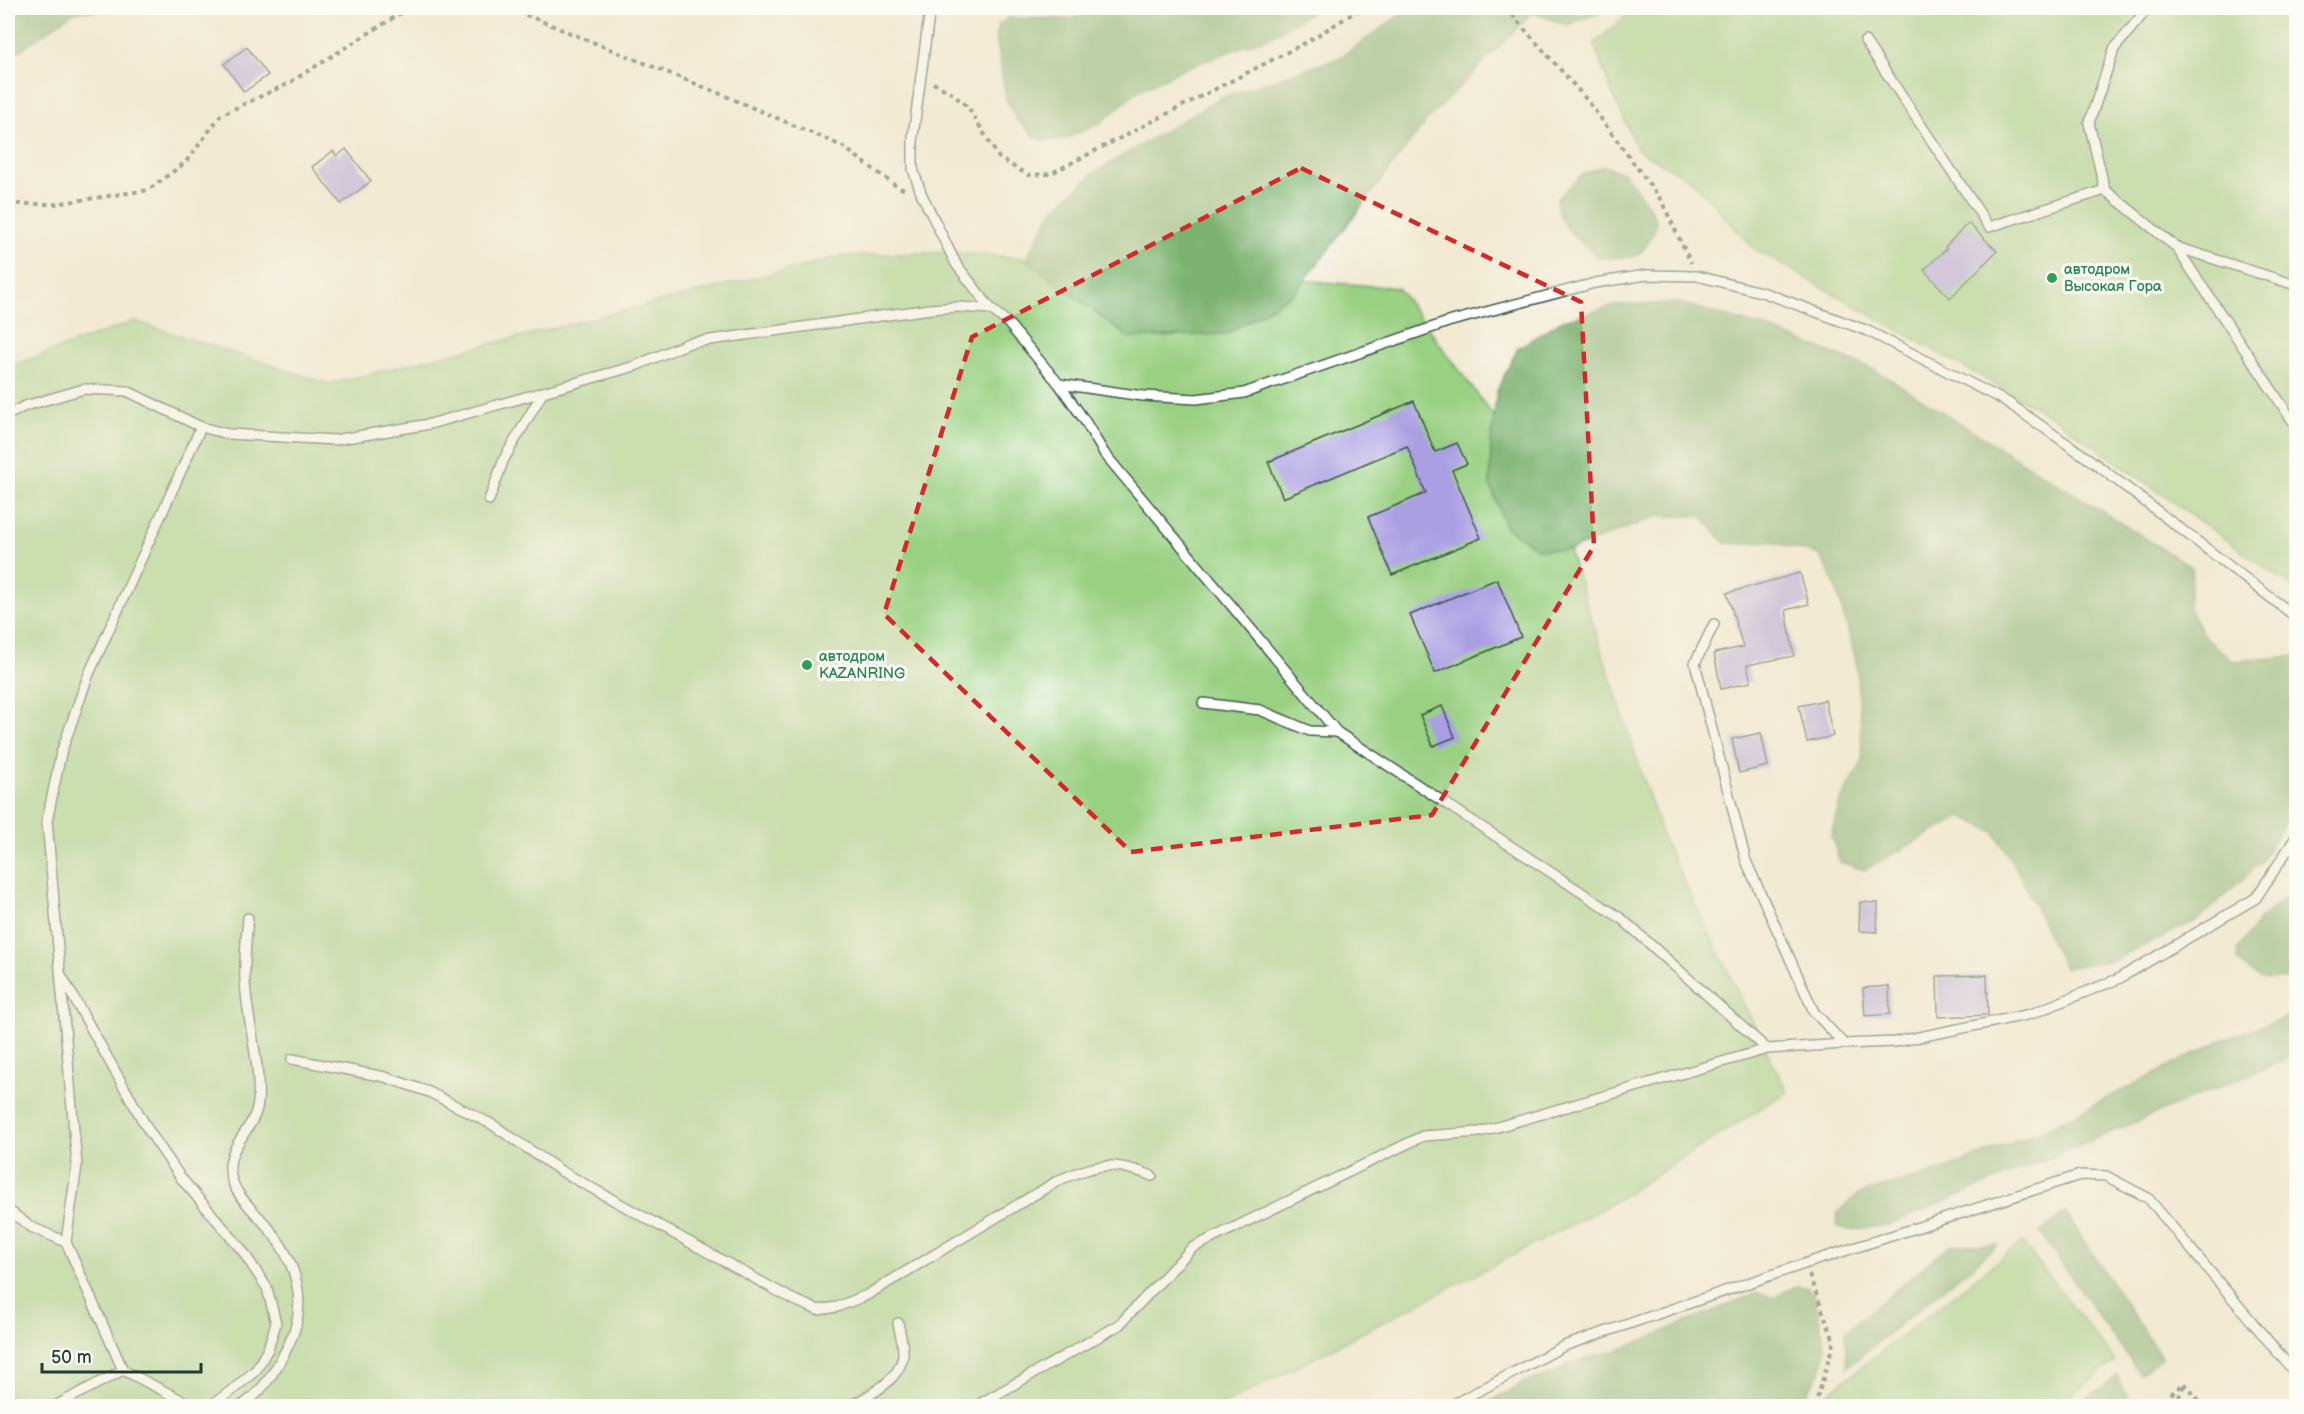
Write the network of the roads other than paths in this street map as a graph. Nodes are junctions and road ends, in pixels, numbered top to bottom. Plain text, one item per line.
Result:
1 (930, 8) edge
2 (2148, 8) edge
3 (1865, 41) dead end
4 (2106, 190) junction
5 (2176, 247) junction
6 (2296, 285) edge
7 (991, 309) junction
8 (1059, 384) junction
9 (542, 394) junction
10 (8, 415) edge
11 (2296, 426) edge
12 (201, 428) junction
13 (489, 500) dead end
14 (2296, 617) edge
15 (1714, 624) dead end
16 (1203, 703) dead end
17 (1337, 732) junction
18 (2296, 837) edge
19 (248, 918) dead end
20 (59, 971) junction
21 (1844, 1044) junction
22 (1767, 1049) junction
23 (292, 1059) dead end
24 (1152, 1176) dead end
25 (8, 1210) edge
26 (66, 1242) junction
27 (898, 1323) dead end
28 (123, 1370) junction
29 (2296, 1374) edge
30 (56, 1407) edge
31 (193, 1407) edge
32 (210, 1407) edge
33 (241, 1407) edge
34 (851, 1407) edge
35 (976, 1407) edge
36 (1450, 1407) edge

1 - 7 lane
2 - 4 lane
3 - 4 lane
4 - 5 lane
5 - 6 lane
5 - 11 lane
7 - 8 lane
7 - 9 lane
8 - 14 lane
8 - 17 lane
9 - 12 lane
9 - 13 lane
10 - 12 lane
12 - 20 lane
15 - 21 lane
16 - 17 lane
17 - 22 lane
18 - 21 lane
19 - 33 lane
20 - 26 lane
20 - 32 lane
21 - 22 lane
22 - 35 lane
23 - 24 lane
25 - 26 lane
26 - 28 lane
27 - 34 lane
28 - 30 lane
28 - 31 lane
29 - 36 lane

